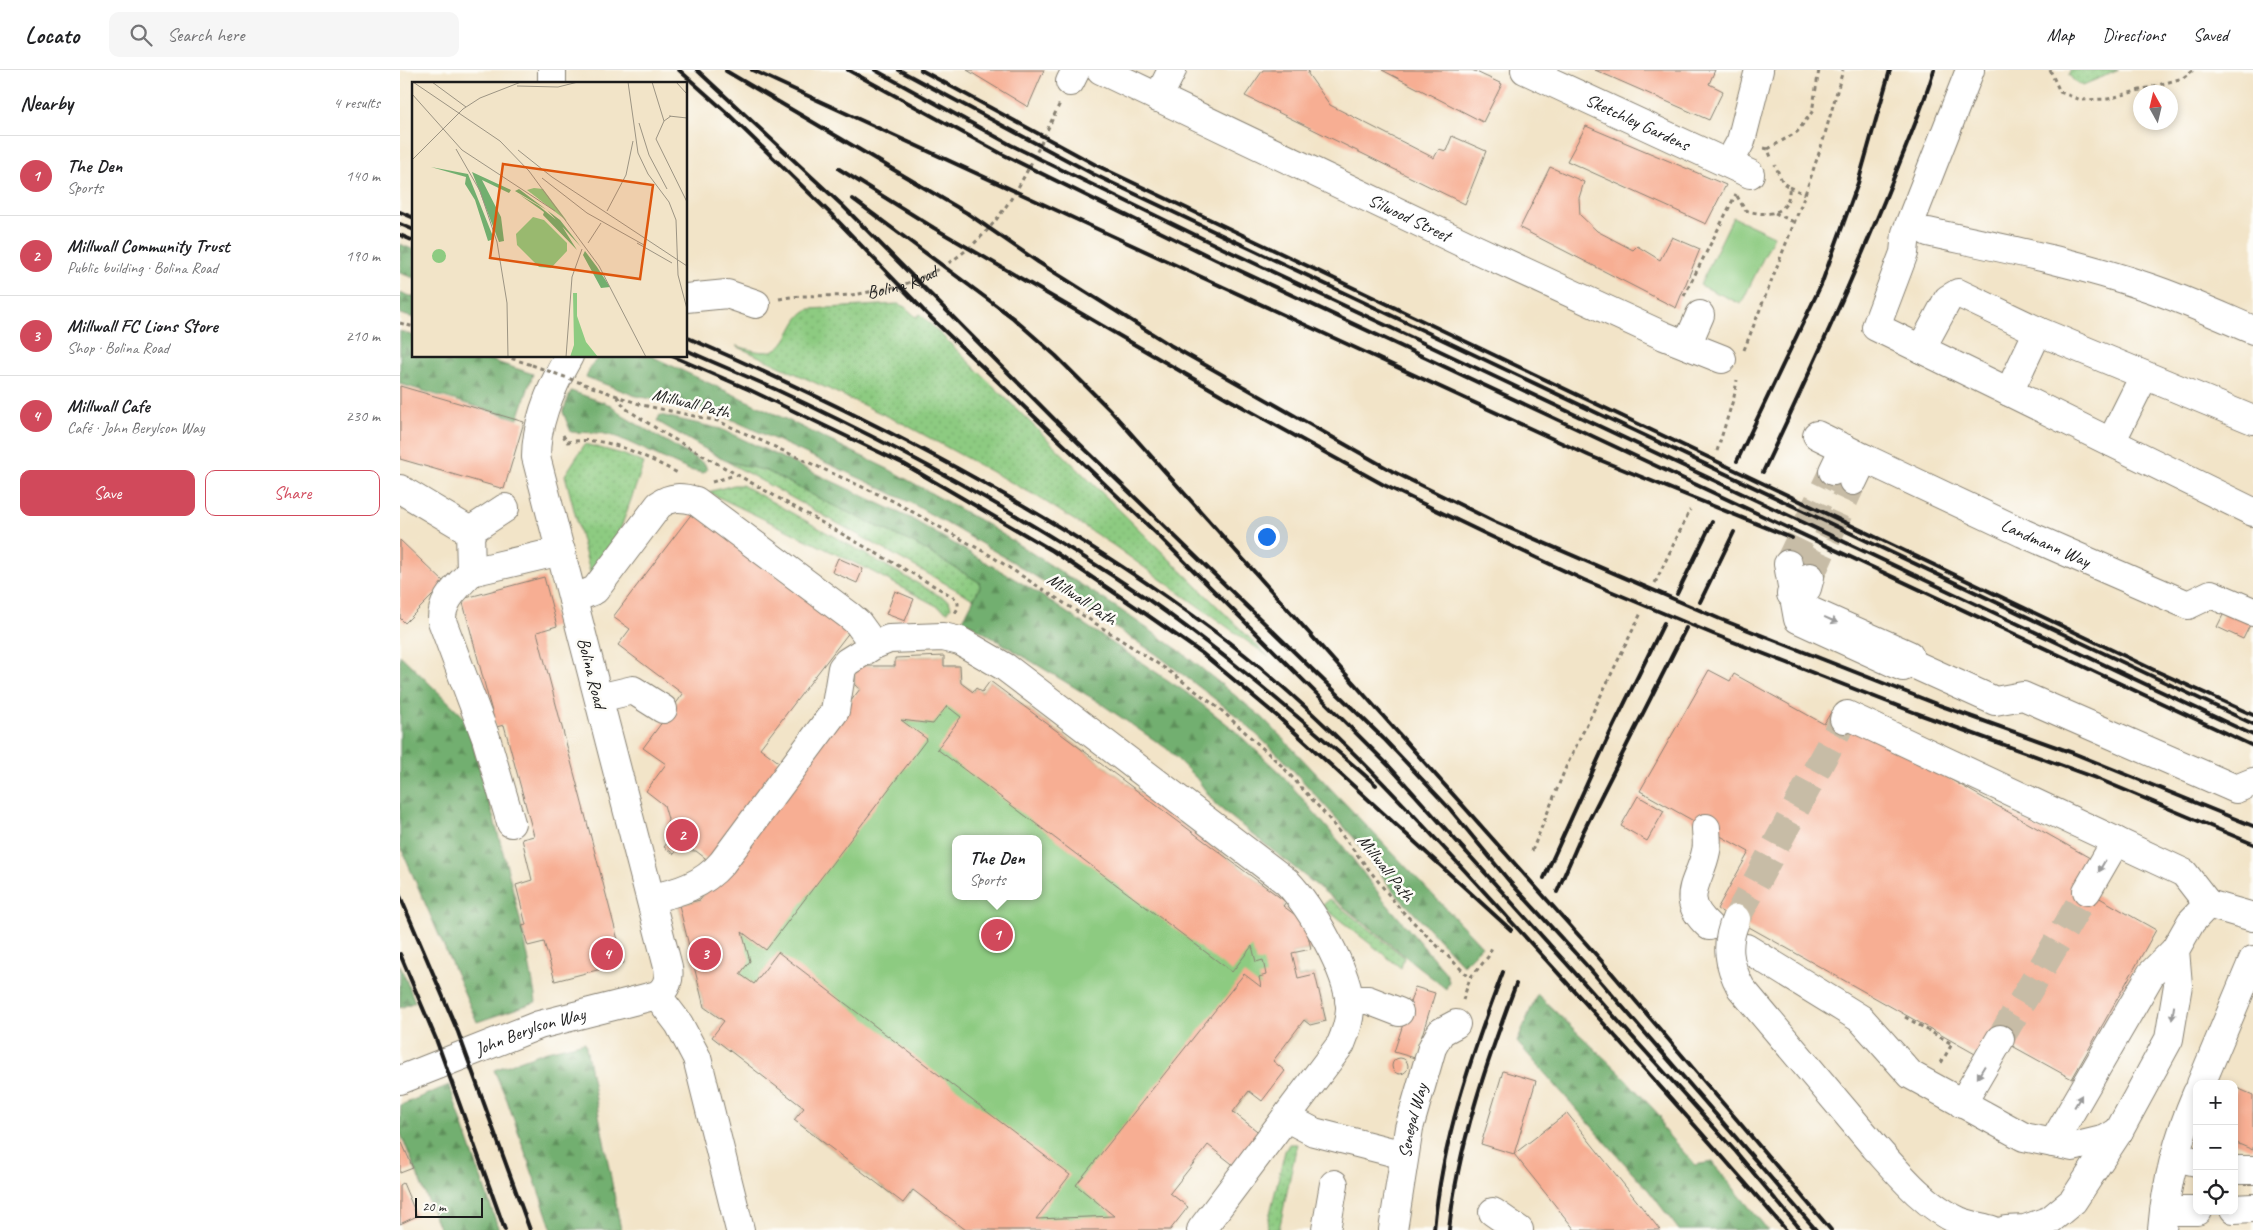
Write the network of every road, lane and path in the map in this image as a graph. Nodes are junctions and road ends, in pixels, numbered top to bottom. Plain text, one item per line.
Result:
1 (1101, 70) edge
2 (1172, 70) edge
3 (1525, 70) edge
4 (1759, 70) edge
5 (1819, 70) edge
6 (1843, 70) edge
7 (1970, 70) edge
8 (2050, 70) edge
9 (2193, 70) edge
10 (1158, 98) junction
11 (1048, 128) dead end
12 (1768, 148) dead end
13 (1741, 169) junction
14 (1789, 188) dead end
15 (1805, 194) junction
16 (1775, 213) dead end
17 (1794, 222) junction
18 (1928, 232) dead end
19 (688, 298) edge
20 (756, 304) joint
21 (1691, 308) joint
22 (2251, 329) edge
23 (2038, 331) junction
24 (1687, 345) junction
25 (1921, 349) junction
26 (510, 358) edge
27 (568, 358) edge
28 (1733, 363) junction
29 (2144, 376) junction
30 (2009, 392) junction
31 (616, 395) junction
32 (2253, 420) edge
33 (562, 434) dead end
34 (1817, 435) dead end
35 (2111, 442) junction
36 (1717, 450) dead end
37 (735, 475) junction
38 (685, 476) dead end
39 (703, 482) dead end
40 (400, 489) edge
41 (505, 508) dead end
42 (1690, 510) dead end
43 (2253, 512) edge
44 (470, 531) junction
45 (561, 551) junction
46 (471, 572) junction
47 (1796, 578) tunnel mouth
48 (1655, 583) dead end
49 (574, 599) junction
50 (2253, 612) edge
51 (1641, 613) dead end
52 (943, 637) junction
53 (874, 645) junction
54 (599, 698) junction
55 (663, 709) dead end
56 (1844, 719) dead end
57 (2253, 782) edge
58 (511, 823) dead end
59 (1706, 828) dead end
60 (2116, 841) junction
61 (1532, 851) dead end
62 (2087, 891) tunnel mouth
63 (651, 898) junction
64 (2208, 904) junction
65 (2253, 917) edge
66 (1736, 919) tunnel mouth
67 (1709, 926) dead end
68 (1492, 947) dead end
69 (1746, 948) dead end
70 (2175, 957) junction
71 (2253, 960) edge
72 (659, 993) junction
73 (1349, 1000) junction
74 (1399, 1012) dead end
75 (1905, 1017) dead end
76 (1456, 1024) dead end
77 (2000, 1039) tunnel mouth
78 (1940, 1064) dead end
79 (400, 1080) edge
80 (2203, 1080) edge
81 (1962, 1104) junction
82 (2193, 1117) edge
83 (1287, 1118) junction
84 (2119, 1131) junction
85 (2063, 1145) junction
86 (1404, 1155) junction
87 (2186, 1160) edge
88 (2238, 1170) edge
89 (2253, 1170) edge
90 (1334, 1184) dead end
91 (2253, 1208) edge
92 (2238, 1209) edge
93 (1493, 1212) dead end
94 (2193, 1212) edge
95 (2163, 1221) edge
96 (740, 1230) edge
97 (1202, 1230) edge
98 (1326, 1230) edge
99 (1393, 1230) edge
100 (1519, 1230) edge
101 (1992, 1230) edge
102 (2006, 1230) edge

1 - 10 street, Silwood Street
2 - 10 street
3 - 13 street, Sketchley Gardens
4 - 13 street
5 - 12 path
6 - 15 path
7 - 25 street
8 - 9 path
10 - 24 street, Silwood Street
11 - 20 path, Bolina Road
13 - 21 path
14 - 15 path
15 - 17 path
16 - 17 path
17 - 28 path
18 - 22 street
19 - 20 street
21 - 24 street
23 - 25 street
23 - 29 street
23 - 30 street
24 - 28 street, Silwood Street
25 - 30 street
26 - 31 path, Millwall Path, bridge
27 - 45 street, Bolina Road
28 - 36 path
29 - 32 street
29 - 35 street
30 - 35 street
31 - 37 path
31 - 68 path, Millwall Path
33 - 38 path
34 - 50 street, Landmann Way
35 - 43 street
37 - 39 path
37 - 52 path
40 - 44 street
41 - 44 street
42 - 48 path
44 - 46 street
45 - 46 street
45 - 49 street, Bolina Road
46 - 58 street
47 - 57 street
49 - 53 street
49 - 54 street, Bolina Road
51 - 61 path
52 - 53 street
52 - 73 street
53 - 63 street
54 - 55 street
54 - 63 street, Bolina Road
56 - 60 street
59 - 67 street
60 -> 62 street
60 - 64 street
63 - 72 street, Bolina Road
64 - 65 street
64 - 70 street
66 - 101 street, bridge
69 - 81 street
70 -> 84 street
85 -> 70 street
71 - 80 street
72 - 79 street, John Berylson Way
72 - 96 street
73 - 74 street
73 - 83 street
75 - 78 path
76 - 86 street, Senegal Way
77 -> 81 street
81 - 85 street
82 - 87 street
83 - 86 street
83 - 97 street
84 - 85 street
84 - 102 street
86 - 99 street, Senegal Way
87 - 95 street
88 - 89 street
90 - 98 street
91 - 92 street
93 - 100 street
94 - 95 street

